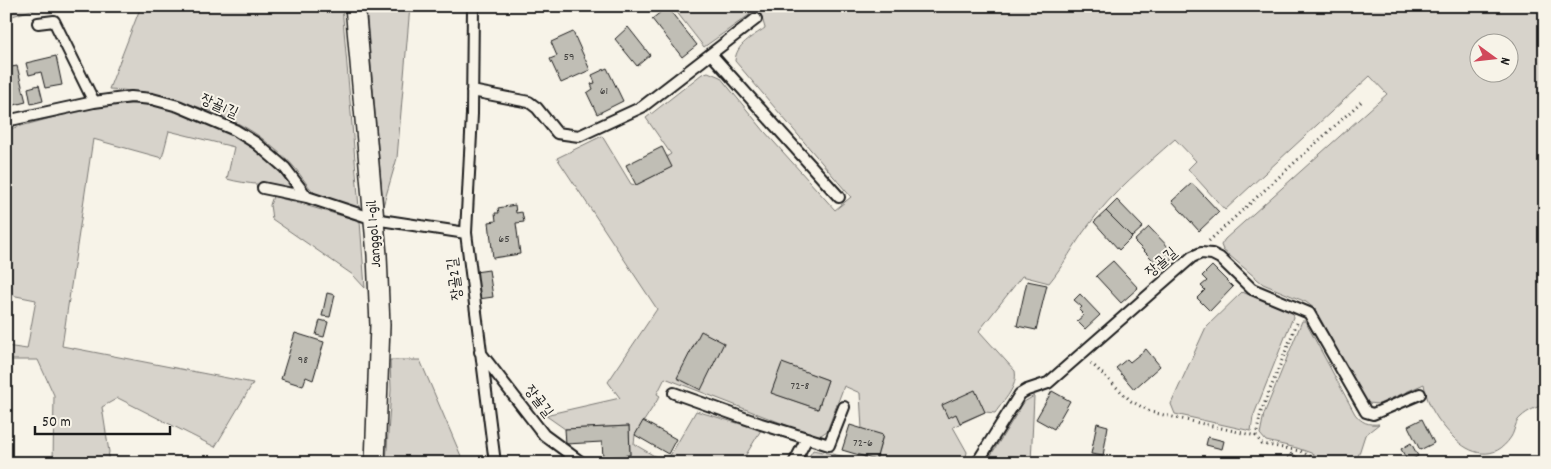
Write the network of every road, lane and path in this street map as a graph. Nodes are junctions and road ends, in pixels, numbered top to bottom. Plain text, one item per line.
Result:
1 (355, 6) edge
2 (473, 6) edge
3 (756, 19) dead end
4 (38, 23) dead end
5 (711, 54) junction
6 (472, 91) junction
7 (1362, 101) dead end
8 (94, 102) junction
9 (6, 121) edge
10 (263, 188) dead end
11 (839, 197) dead end
12 (307, 198) junction
13 (374, 219) junction
14 (466, 233) junction
15 (1192, 257) junction
16 (1302, 308) junction
17 (479, 351) junction
18 (1082, 354) junction
19 (674, 393) dead end
20 (1420, 394) dead end
21 (844, 407) dead end
22 (1256, 436) junction
23 (808, 438) junction
24 (375, 463) edge
25 (494, 463) edge
26 (582, 463) edge
27 (794, 463) edge
28 (977, 463) edge
29 (1322, 463) edge

1 - 13 street, Janggol 1-gil
2 - 6 lane, 장골2길
3 - 5 lane
4 - 8 lane
5 - 6 lane
5 - 11 lane
6 - 14 lane, 장골2길
7 - 15 path
8 - 9 lane, 장골1길
8 - 12 lane, 장골1길
10 - 12 lane
12 - 13 lane
13 - 14 lane
13 - 24 street, Janggol 1-gil
14 - 17 lane, 장골2길
15 - 16 lane, 장골길
15 - 18 lane, 장골길
16 - 20 lane
16 - 22 path
17 - 25 lane, 장골2길
17 - 26 lane, 장골길
18 - 22 path
18 - 28 lane, 장골길
19 - 23 lane
21 - 23 lane
22 - 29 path
23 - 27 lane

